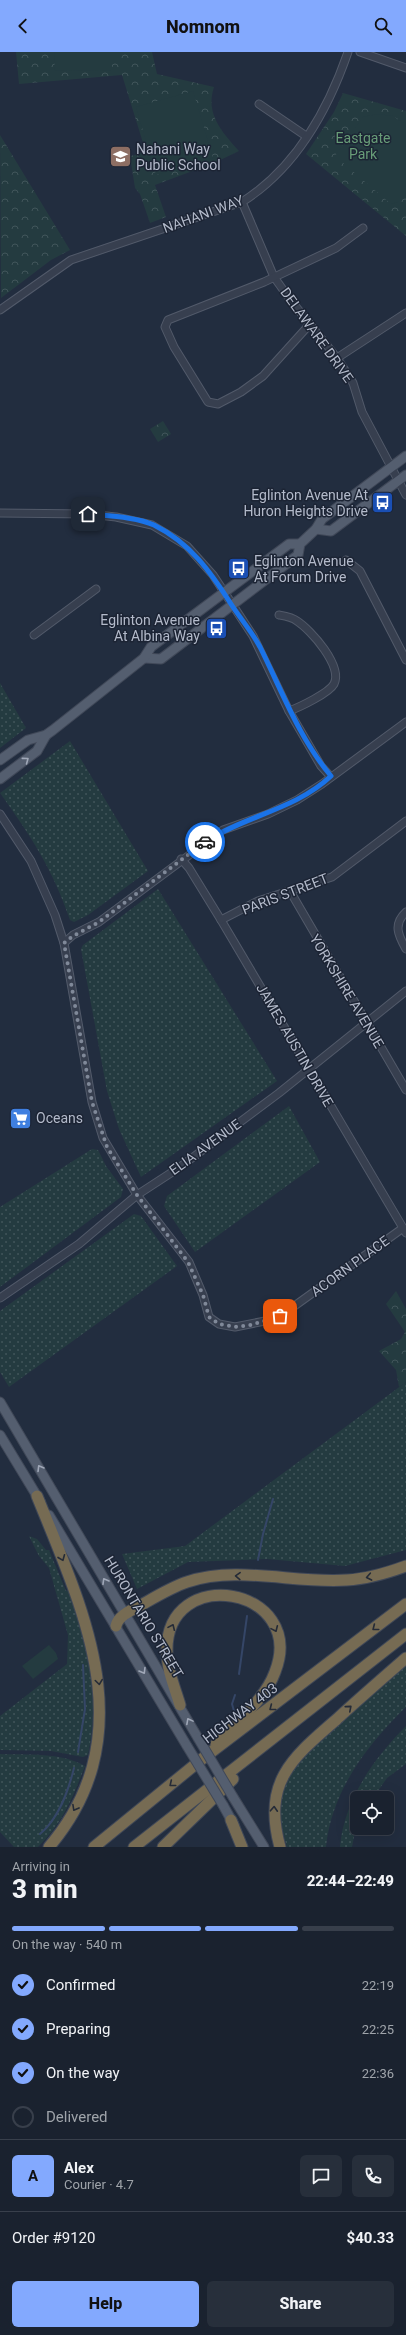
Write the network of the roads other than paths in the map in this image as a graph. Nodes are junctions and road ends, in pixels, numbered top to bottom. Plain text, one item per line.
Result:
1 (348, 52) edge
2 (360, 52) edge
3 (406, 68) edge
4 (259, 104) dead end
5 (306, 136) junction
6 (242, 202) junction
7 (363, 228) dead end
8 (274, 277) junction
9 (0, 310) edge
10 (406, 313) edge
11 (310, 324) junction
12 (338, 358) junction
13 (406, 456) edge
14 (391, 468) junction
15 (406, 474) edge
16 (398, 480) junction
17 (406, 495) edge
18 (0, 513) edge
19 (316, 529) junction
20 (300, 544) junction
21 (346, 560) dead end
22 (96, 589) dead end
23 (224, 592) junction
24 (232, 605) junction
25 (279, 615) dead end
26 (34, 635) dead end
27 (144, 658) junction
28 (406, 660) edge
29 (290, 711) junction
30 (406, 722) edge
31 (46, 735) junction
32 (0, 760) edge
33 (331, 776) junction
34 (0, 779) edge
35 (0, 814) edge
36 (406, 821) edge
37 (182, 859) junction
38 (290, 891) junction
39 (406, 912) edge
40 (221, 920) junction
41 (64, 943) junction
42 (406, 948) edge
43 (406, 991) edge
44 (366, 1023) junction
45 (309, 1068) junction
46 (406, 1090) edge
47 (137, 1195) junction
48 (404, 1230) edge
49 (0, 1298) edge
50 (0, 1402) edge
51 (0, 1435) edge
52 (37, 1496) junction
53 (406, 1566) edge
54 (406, 1604) edge
55 (125, 1614) junction
56 (116, 1626) junction
57 (406, 1634) edge
58 (406, 1658) edge
59 (180, 1705) junction
60 (202, 1759) junction
61 (244, 1762) junction
62 (232, 1820) junction
63 (49, 1847) edge
64 (94, 1847) edge
65 (134, 1847) edge
66 (163, 1847) edge
67 (242, 1847) edge
68 (247, 1847) edge
69 (264, 1847) edge
70 (280, 1847) edge

1 - 5 street, NAHANI WAY
2 - 3 street
4 - 5 street
5 - 6 street, NAHANI WAY
6 - 8 street, DELAWARE DRIVE
6 - 9 street, NAHANI WAY
7 - 8 street
8 - 11 street, DELAWARE DRIVE
8 - 11 street
10 - 12 street
11 - 12 street, DELAWARE DRIVE
12 - 14 street, DELAWARE DRIVE
13 - 14 main road
14 - 16 street, DELAWARE DRIVE
14 - 19 main road
15 - 16 main road
16 - 17 street, DELAWARE DRIVE
16 - 19 main road
18 - 23 street
19 - 20 main road
20 - 23 main road
20 - 24 main road
21 - 28 street
22 - 26 street
23 - 24 street
23 - 27 main road
24 - 27 main road
24 - 29 street
25 - 29 street
27 - 31 main road
29 - 33 street
30 - 33 street
31 - 32 main road
34 -> 31 main road
33 - 37 street
35 - 41 street, ACORN PLACE
36 - 38 street, PARIS STREET
37 - 40 street, JAMES AUSTIN DRIVE
37 - 41 street
38 - 40 street, PARIS STREET
38 - 44 street, YORKSHIRE AVENUE
39 - 42 street
40 - 45 street, JAMES AUSTIN DRIVE
41 - 47 street, ACORN PLACE
43 - 44 street, ELIA AVENUE
44 - 45 street, ELIA AVENUE
44 - 46 street, YORKSHIRE AVENUE
45 - 47 street, ELIA AVENUE
45 - 48 street, JAMES AUSTIN DRIVE
47 - 48 street, ACORN PLACE
47 - 49 street, ELIA AVENUE
55 -> 50 main road, HURONTARIO STREET
51 - 52 main road, HURONTARIO STREET
52 - 56 main road, HURONTARIO STREET
52 -> 63 highway
53 -> 55 highway
54 -> 60 highway, HIGHWAY 403
55 - 56 highway
55 - 59 main road, HURONTARIO STREET
56 -> 62 main road, HURONTARIO STREET, bridge
57 - 61 highway
70 -> 58 highway
59 -> 60 highway
69 -> 59 main road, HURONTARIO STREET, bridge
60 -> 64 highway, HIGHWAY 403
61 - 65 highway
61 - 66 highway
62 - 67 highway
62 - 68 main road, HURONTARIO STREET

